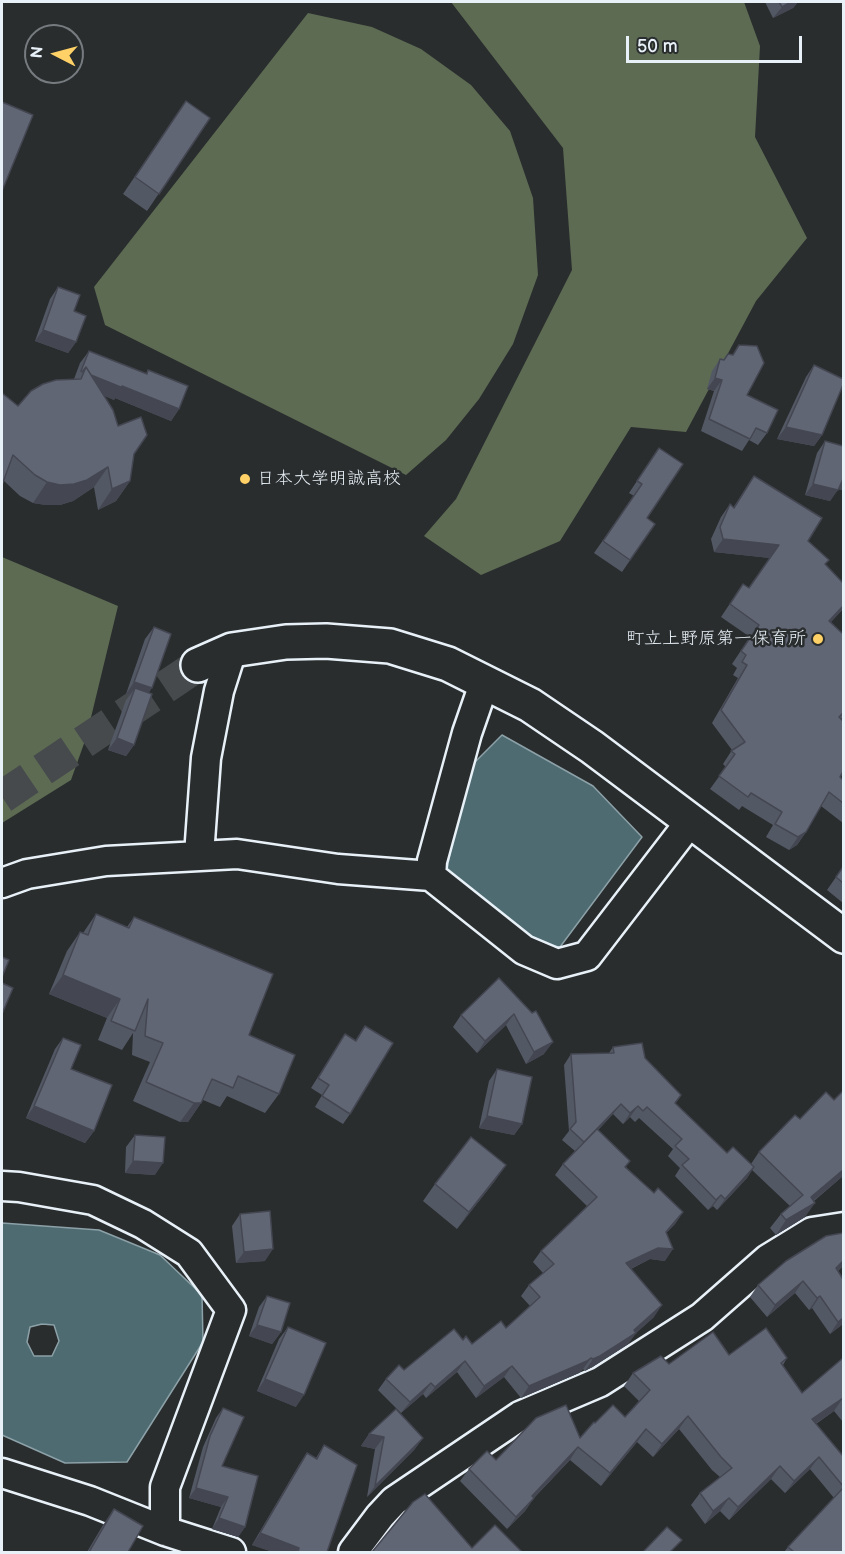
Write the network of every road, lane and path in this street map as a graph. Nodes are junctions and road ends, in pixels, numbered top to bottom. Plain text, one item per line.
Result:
1 (232, 650) junction
2 (198, 665) tunnel mouth
3 (485, 681) junction
4 (690, 822) junction
5 (199, 855) junction
6 (431, 876) junction
7 (2, 883) edge
8 (843, 936) edge
9 (7, 1183) edge
10 (843, 1227) edge
11 (2, 1473) edge
12 (165, 1531) junction
13 (231, 1552) edge
14 (353, 1552) edge

1 - 2 street
1 - 3 street
1 - 5 street
3 - 4 street
3 - 6 street
4 - 6 street
4 - 8 street
5 - 6 street
5 - 7 street
9 - 12 street
10 - 14 street
11 - 12 street
12 - 13 street

